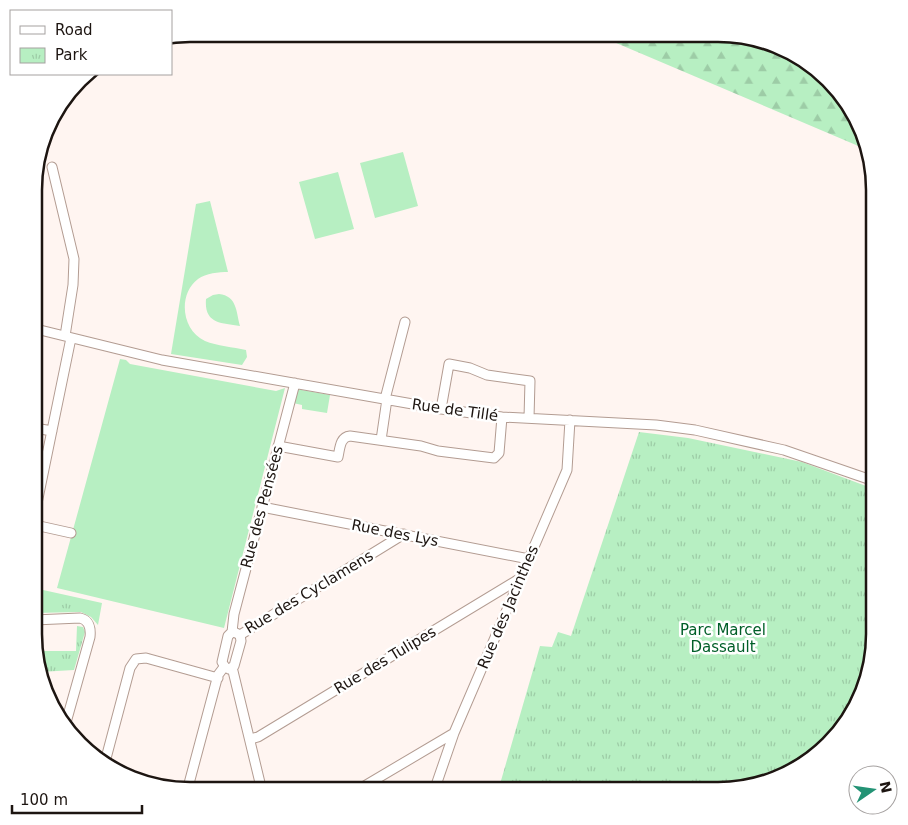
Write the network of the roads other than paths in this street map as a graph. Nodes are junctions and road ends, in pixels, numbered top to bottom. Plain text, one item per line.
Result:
1 (52, 167) dead end
2 (405, 322) dead end
3 (42, 330) edge
4 (68, 337) junction
5 (295, 383) junction
6 (386, 399) junction
7 (441, 409) junction
8 (502, 417) junction
9 (529, 418) junction
10 (570, 420) junction
11 (43, 429) edge
12 (52, 431) junction
13 (381, 440) junction
14 (278, 446) junction
15 (43, 476) edge
16 (866, 478) edge
17 (262, 507) junction
18 (43, 527) edge
19 (71, 534) dead end
20 (404, 534) junction
21 (528, 558) junction
22 (520, 579) junction
23 (43, 620) edge
24 (236, 634) junction
25 (228, 667) junction
26 (218, 678) junction
27 (68, 717) edge
28 (454, 732) junction
29 (250, 739) junction
30 (106, 756) edge
31 (189, 782) edge
32 (260, 782) edge
33 (371, 782) edge
34 (437, 782) edge

1 - 4 street
2 - 6 street
3 - 4 street, Rue de Tillé
4 - 5 street, Rue de Tillé
4 - 12 street
5 - 6 street, Rue de Tillé
5 - 14 street, Rue des Pensées
6 - 7 street, Rue de Tillé
6 - 13 street
7 - 8 street, Rue de Tillé
7 - 9 street
8 - 9 street, Rue de Tillé
8 - 13 street
9 - 10 street, Rue de Tillé
10 - 16 street, Rue de Tillé
10 - 21 street, Rue des Jacinthes
11 - 12 street
12 - 15 street
13 - 14 street
14 - 17 street, Rue des Pensées
17 - 20 street, Rue des Lys
17 - 24 street, Rue des Pensées
18 - 19 street
20 - 21 street, Rue des Lys
20 - 24 street, Rue des Cyclamens
21 - 22 street, Rue des Jacinthes
22 - 28 street, Rue des Jacinthes
22 - 29 street, Rue des Tulipes
23 - 27 street
24 - 25 street, Rue des Pensées
25 - 26 street, Rue des Pensées
25 - 29 street
26 - 30 street
26 - 31 street, Rue des Pensées
28 - 33 street
28 - 34 street, Rue des Jacinthes
29 - 32 street

